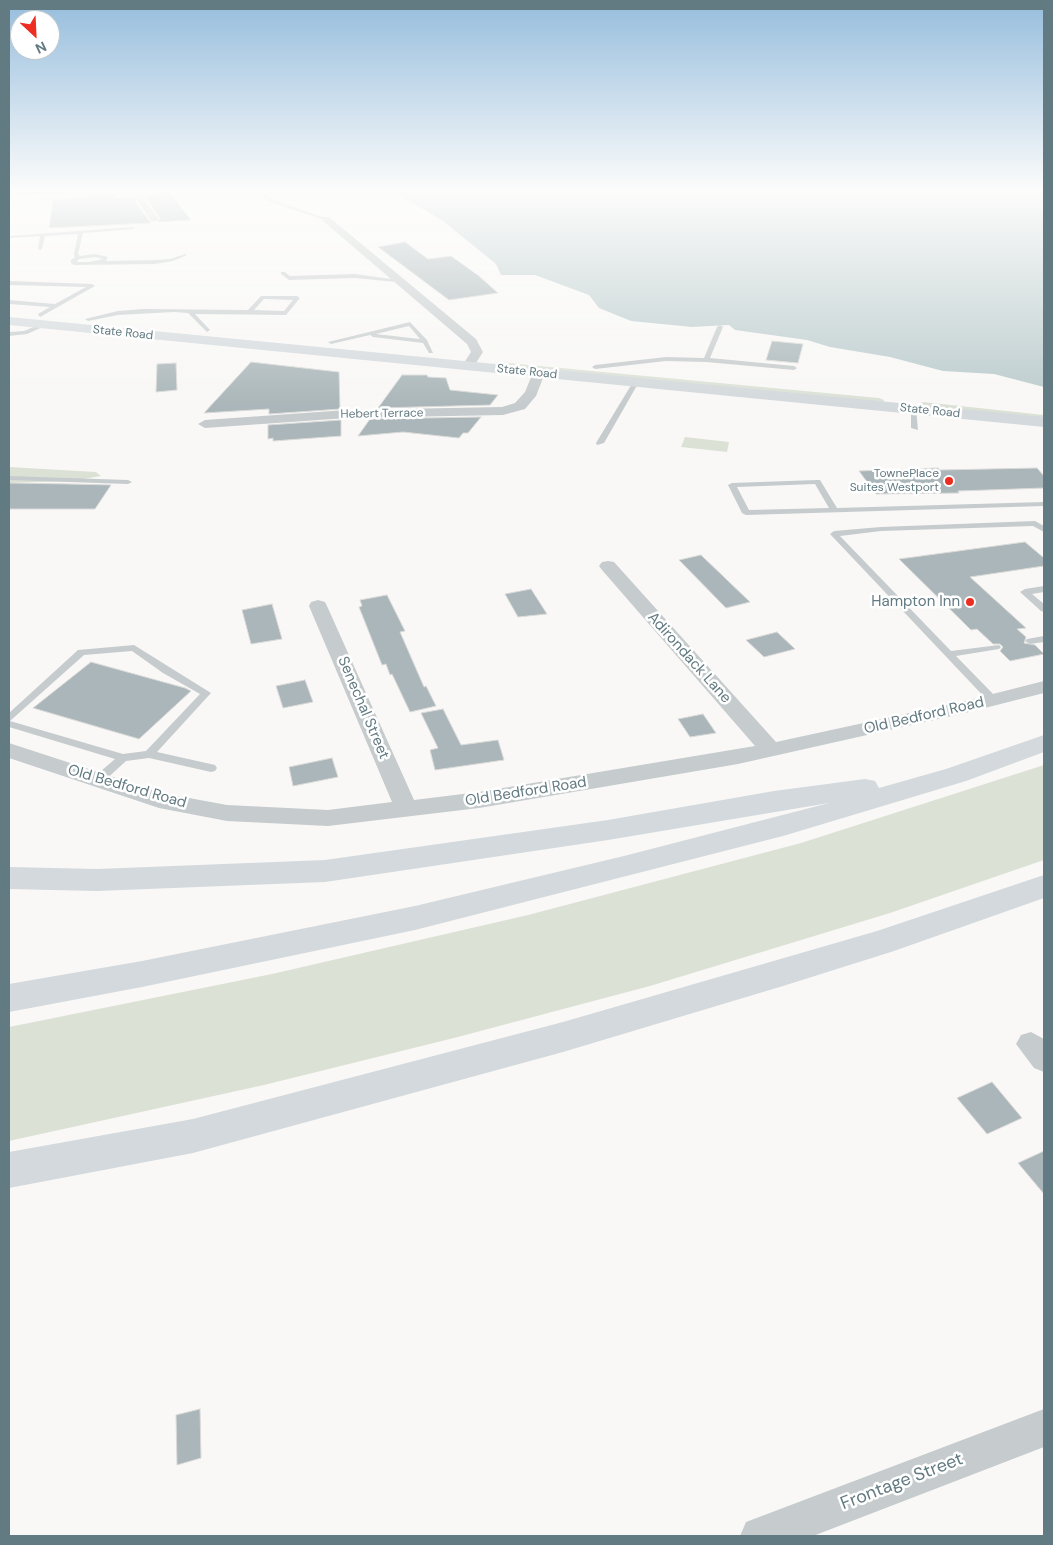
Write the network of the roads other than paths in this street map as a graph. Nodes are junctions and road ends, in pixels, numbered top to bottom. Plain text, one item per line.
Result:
1 (74, 262) edge
2 (127, 262) edge
3 (375, 262) edge
4 (98, 263) joint
5 (283, 274) dead end
6 (396, 280) junction
7 (9, 282) edge
8 (9, 287) edge
9 (81, 292) junction
10 (9, 302) edge
11 (56, 306) junction
12 (9, 311) edge
13 (190, 312) junction
14 (250, 312) junction
15 (88, 319) junction
16 (42, 320) junction
17 (9, 321) edge
18 (720, 327) dead end
19 (207, 330) junction
20 (9, 334) edge
21 (363, 334) junction
22 (331, 342) junction
23 (428, 346) junction
24 (706, 360) junction
25 (471, 361) junction
26 (596, 367) junction
27 (794, 368) dead end
28 (539, 373) junction
29 (636, 382) junction
30 (904, 405) junction
31 (1044, 412) edge
32 (1044, 422) edge
33 (205, 424) dead end
34 (915, 428) dead end
35 (600, 443) dead end
36 (9, 478) edge
37 (128, 482) dead end
38 (1044, 504) edge
39 (834, 510) junction
40 (1044, 530) edge
41 (608, 566) dead end
42 (1044, 589) edge
43 (318, 606) dead end
44 (1044, 609) edge
45 (1044, 639) edge
46 (1030, 641) dead end
47 (996, 647) dead end
48 (949, 654) junction
49 (1044, 687) edge
50 (993, 700) junction
51 (9, 718) edge
52 (9, 724) edge
53 (1044, 743) edge
54 (9, 750) edge
55 (770, 750) junction
56 (149, 754) junction
57 (123, 758) junction
58 (212, 768) dead end
59 (956, 775) junction
60 (98, 780) junction
61 (407, 810) junction
62 (9, 878) edge
63 (1044, 886) edge
64 (9, 998) edge
65 (9, 1170) edge
66 (1044, 1428) edge
67 (760, 1536) edge

1 - 4 lane
2 - 4 lane
3 - 6 street
5 - 6 lane
6 - 25 street
7 - 9 lane
8 - 9 lane
9 - 11 lane
10 - 11 lane
11 - 16 lane
12 - 16 main road, State Road
13 - 14 lane
13 - 15 lane
13 - 19 lane
14 - 14 lane
15 - 16 main road, State Road
15 - 19 main road, State Road
16 - 17 main road, State Road
16 - 20 lane
16 - 25 main road, State Road
18 - 24 lane
19 - 22 main road, State Road
21 - 22 lane
21 - 23 lane
21 - 23 lane
22 - 23 main road, State Road
23 - 25 main road, State Road
24 - 26 lane
24 - 27 lane
25 - 26 main road, State Road
25 - 28 main road, State Road
26 - 30 main road, State Road
28 - 29 main road, State Road
28 - 33 street, Hebert Terrace
29 - 30 main road, State Road
29 - 35 lane
30 - 31 main road, State Road
30 - 32 main road, State Road
30 - 34 lane
36 - 37 lane
38 - 39 lane
39 - 39 lane
40 - 48 lane
41 - 55 street, Adirondack Lane
42 - 44 lane
43 - 61 street, Senechal Street
45 - 46 lane
47 - 48 lane
48 - 50 lane
49 - 50 street, Old Bedford Road
50 - 55 street, Old Bedford Road
51 - 56 lane
52 - 57 lane
53 - 59 main road
54 - 60 street, Old Bedford Road
55 - 61 street, Old Bedford Road
56 - 57 lane
56 - 58 lane
57 - 60 lane
59 - 62 main road
59 - 64 main road
60 - 61 street, Old Bedford Road
63 - 65 main road
66 - 67 street, Frontage Street

